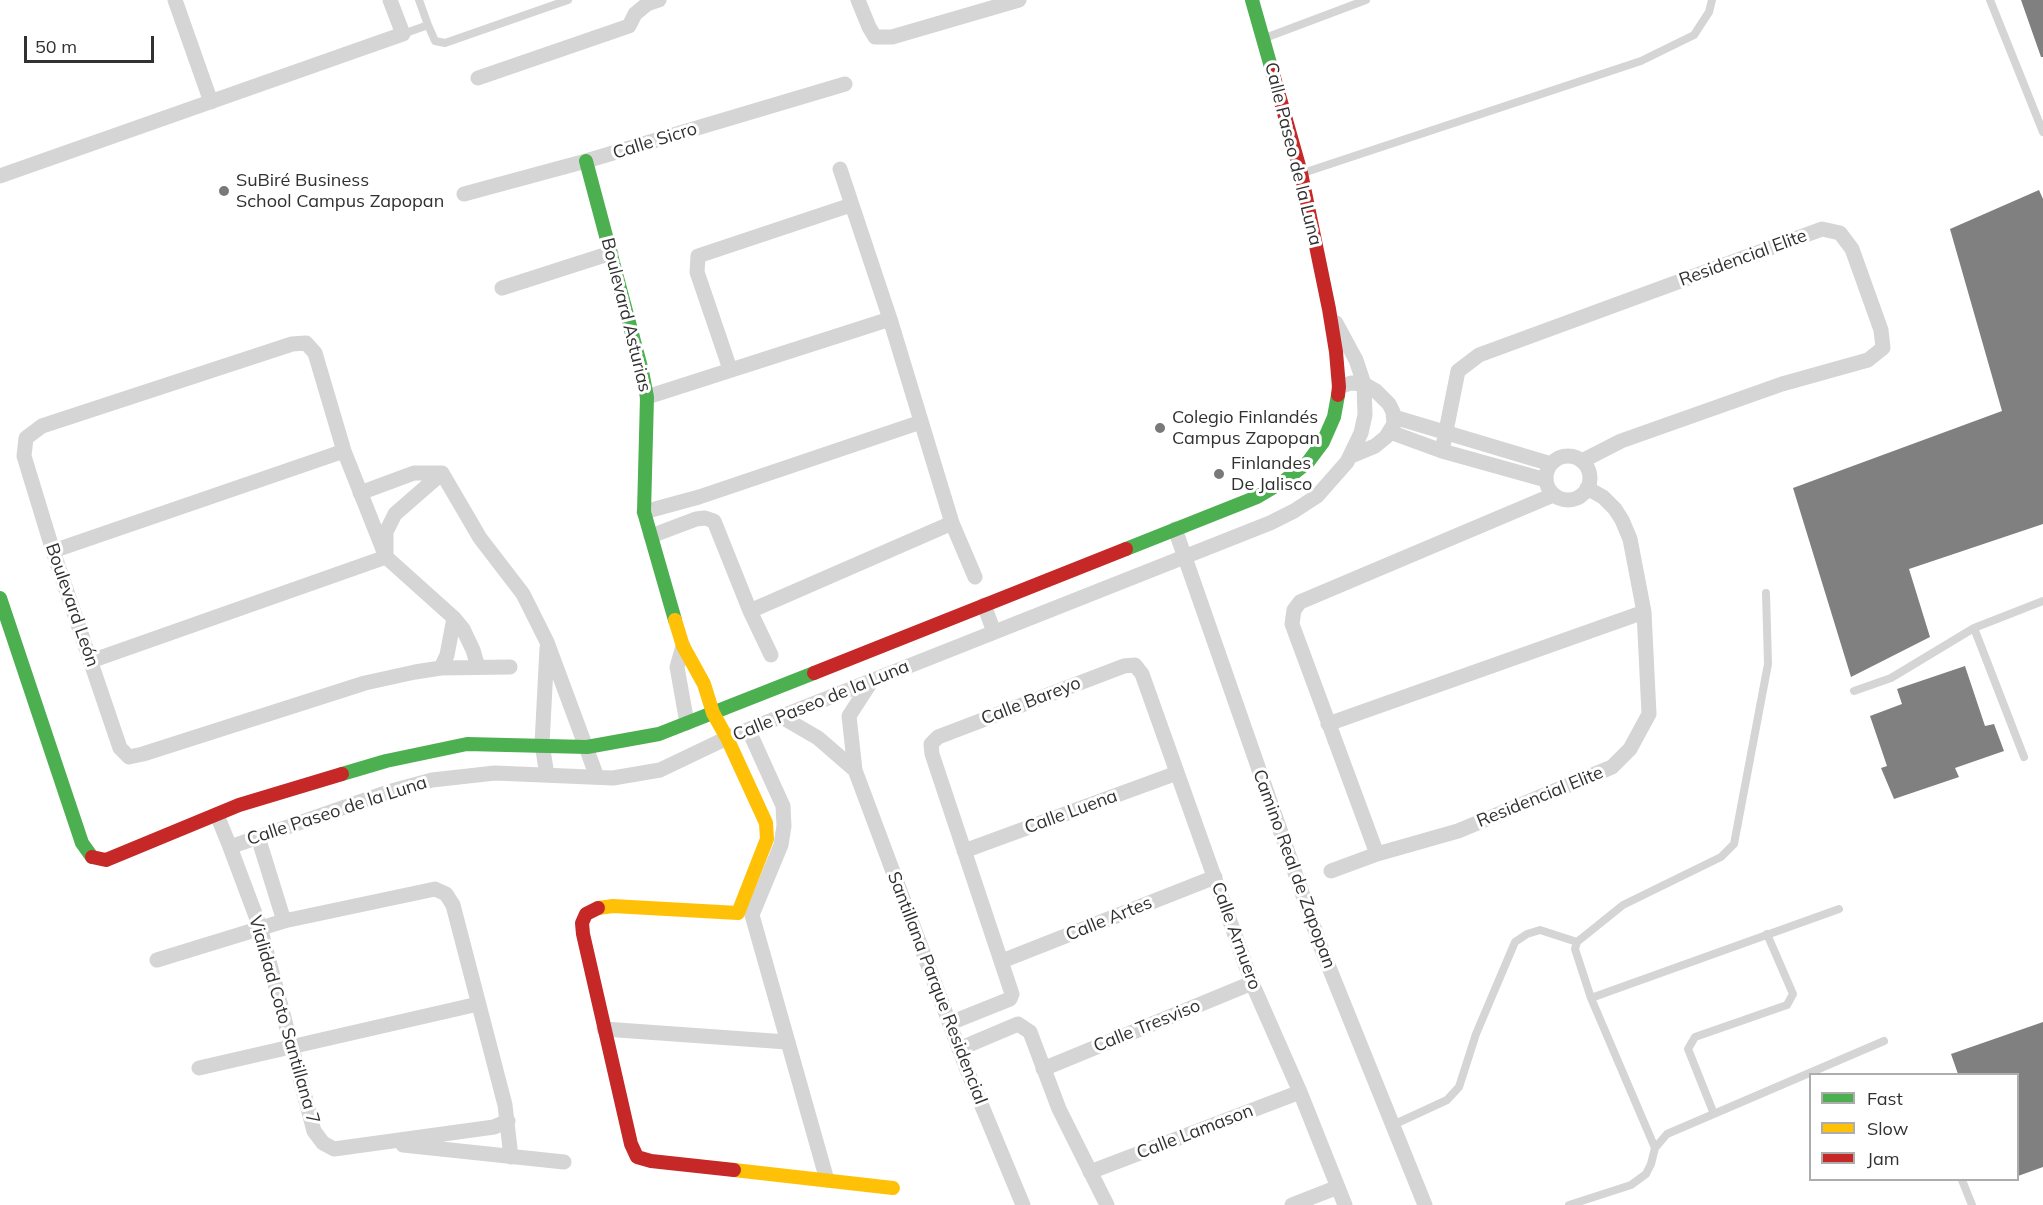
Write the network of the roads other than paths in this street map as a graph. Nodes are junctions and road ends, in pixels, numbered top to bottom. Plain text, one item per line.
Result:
1 (175, 0) edge
2 (390, 0) edge
3 (419, 0) edge
4 (568, 0) edge
5 (659, 0) edge
6 (858, 0) edge
7 (1019, 0) edge
8 (1252, 0) edge
9 (1366, 0) edge
10 (1712, 0) edge
11 (1990, 0) edge
12 (428, 25) junction
13 (403, 34) junction
14 (1263, 39) junction
15 (478, 78) dead end
16 (845, 84) dead end
17 (211, 102) junction
18 (2043, 132) edge
19 (586, 161) junction
20 (840, 169) dead end
21 (1302, 173) junction
22 (0, 176) edge
23 (464, 194) dead end
24 (851, 205) junction
25 (611, 253) junction
26 (502, 288) dead end
27 (1329, 309) junction
28 (890, 319) junction
29 (730, 369) junction
30 (1364, 384) junction
31 (1339, 387) junction
32 (647, 397) junction
33 (1394, 417) junction
34 (921, 422) junction
35 (1390, 432) junction
36 (1445, 433) junction
37 (344, 451) junction
38 (1442, 451) junction
39 (1351, 456) junction
40 (1582, 461) junction
41 (1551, 464) junction
42 (442, 473) junction
43 (1546, 480) junction
44 (1587, 489) junction
45 (360, 493) junction
46 (1553, 495) junction
47 (644, 512) junction
48 (952, 523) junction
49 (1176, 529) junction
50 (651, 536) junction
51 (53, 550) junction
52 (386, 557) junction
53 (1185, 557) junction
54 (975, 577) dead end
55 (1766, 593) dead end
56 (0, 598) edge
57 (2043, 601) edge
58 (984, 604) junction
59 (750, 611) junction
60 (1644, 612) junction
61 (454, 618) junction
62 (1974, 628) junction
63 (994, 632) junction
64 (547, 642) junction
65 (683, 646) junction
66 (771, 655) dead end
67 (91, 661) junction
68 (1134, 665) joint
69 (478, 667) junction
70 (510, 667) dead end
71 (441, 668) junction
72 (871, 682) junction
73 (1854, 691) dead end
74 (713, 713) junction
75 (782, 717) junction
76 (687, 723) junction
77 (1328, 724) junction
78 (749, 731) junction
79 (727, 738) junction
80 (542, 744) junction
81 (586, 747) junction
82 (2024, 757) dead end
83 (855, 770) junction
84 (1177, 773) junction
85 (547, 775) junction
86 (597, 777) junction
87 (217, 815) junction
88 (258, 837) junction
89 (230, 847) junction
90 (964, 851) junction
91 (1377, 854) junction
92 (1331, 871) dead end
93 (1215, 877) junction
94 (1839, 909) dead end
95 (284, 921) junction
96 (260, 927) junction
97 (1767, 934) junction
98 (1577, 942) junction
99 (157, 960) dead end
100 (1002, 961) junction
101 (1252, 983) junction
102 (1591, 998) junction
103 (478, 1004) junction
104 (950, 1023) junction
105 (604, 1029) junction
106 (1884, 1041) dead end
107 (787, 1042) junction
108 (291, 1047) junction
109 (959, 1049) junction
110 (199, 1068) dead end
111 (1043, 1069) junction
112 (1809, 1073) edge
113 (1809, 1073) edge
114 (1300, 1092) junction
115 (1714, 1114) junction
116 (508, 1120) junction
117 (1393, 1125) junction
118 (379, 1143) junction
119 (1655, 1148) junction
120 (511, 1157) junction
121 (564, 1162) dead end
122 (1090, 1172) junction
123 (827, 1180) junction
124 (1963, 1181) edge
125 (1338, 1186) junction
126 (893, 1188) dead end
127 (1023, 1205) edge
128 (1107, 1205) edge
129 (1292, 1205) edge
130 (1345, 1205) edge
131 (1425, 1205) edge
132 (1569, 1205) edge
133 (1972, 1205) edge

1 - 17 street
2 - 13 street
3 - 12 lane
4 - 12 lane
5 - 15 street
6 - 7 street
8 - 14 street, Calle Paseo de la Luna
9 - 14 lane
10 - 21 lane
11 - 18 lane
12 - 13 lane
13 - 17 street
14 - 21 street, Calle Paseo de la Luna
16 - 19 street, Calle Sicro
17 - 22 street
19 - 23 street, Calle Sicro
19 - 25 street, Boulevard Asturias
20 - 24 street
21 - 27 street, Calle Paseo de la Luna
24 - 28 street
24 - 29 street
25 - 26 street
25 - 32 street, Boulevard Asturias
27 - 30 street, Calle Paseo de la Luna
27 - 31 street, Calle Paseo de la Luna
28 - 29 street
28 - 34 street
29 - 32 street
30 - 31 street
30 - 33 street
30 - 39 street, Calle Paseo de la Luna
31 - 49 street, Calle Paseo de la Luna
32 - 47 street, Boulevard Asturias
33 - 35 street
33 - 36 street
34 - 47 street
34 - 48 street
35 - 38 street
35 - 39 street
36 - 38 street, Residencial Elite
36 - 40 street, Residencial Elite
36 - 41 street
37 - 45 street, Boulevard León
37 - 51 street
37 - 51 street, Boulevard León
38 - 43 street
39 - 53 street, Calle Paseo de la Luna
40 - 41 street
40 - 44 street
41 - 43 street
42 - 45 street
42 - 52 street
42 - 64 street
43 - 46 street
44 - 46 street
44 - 60 street, Residencial Elite
45 - 52 street, Boulevard León
46 - 77 street
47 - 50 street, Boulevard Asturias
48 - 54 street
48 - 59 street
49 - 53 street, Camino Real de Zapopan
49 - 58 street, Calle Paseo de la Luna
50 - 59 street
50 - 65 street, Boulevard Asturias
51 - 67 street, Boulevard León
52 - 61 street, Boulevard León
52 - 67 street
53 - 63 street, Calle Paseo de la Luna
53 - 117 street, Camino Real de Zapopan
55 - 98 lane
56 - 87 street
57 - 62 lane
58 - 63 street
58 - 74 street, Calle Paseo de la Luna
59 - 66 street
60 - 77 street
60 - 91 street, Residencial Elite
61 - 69 street, Boulevard León
61 - 71 street
62 - 73 lane
62 - 82 lane
63 - 72 street, Calle Paseo de la Luna
64 - 80 street
64 - 81 street
65 - 74 street, Boulevard Asturias
65 - 76 street, Boulevard Asturias
67 - 71 street, Boulevard León
68 - 84 street, Calle Arnuero
68 - 90 street, Calle Bareyo
69 - 70 street
69 - 71 street
72 - 75 street, Calle Paseo de la Luna
72 - 83 street
74 - 76 street, Calle Paseo de la Luna
74 - 79 street, Boulevard Asturias
75 - 78 street, Calle Paseo de la Luna
75 - 83 street
76 - 81 street, Calle Paseo de la Luna
77 - 91 street
78 - 79 street, Calle Paseo de la Luna
78 - 107 street
79 - 86 street, Calle Paseo de la Luna
79 - 105 street, Boulevard Asturias
80 - 81 street, Calle Paseo de la Luna
80 - 85 street
80 - 87 street, Calle Paseo de la Luna
81 - 86 street
83 - 104 street, Santillana Parque Residencial
84 - 90 street, Calle Luena
84 - 93 street, Calle Arnuero
85 - 86 street, Calle Paseo de la Luna
85 - 88 street, Calle Paseo de la Luna
87 - 89 street, Calle Paseo de la Luna
88 - 89 street, Calle Paseo de la Luna
88 - 95 street
89 - 96 street, Vialidad Coto Santillana 7
90 - 100 street
91 - 92 street, Residencial Elite
93 - 100 street, Calle Artes
93 - 101 street, Calle Arnuero
94 - 97 lane
95 - 96 street
95 - 103 street
96 - 99 street
96 - 108 street, Vialidad Coto Santillana 7
97 - 102 lane
97 - 115 lane
98 - 102 lane
98 - 117 lane
100 - 104 street
101 - 111 street, Calle Tresviso
101 - 114 street, Calle Arnuero
102 - 119 lane
103 - 108 street
103 - 116 street
104 - 109 street, Santillana Parque Residencial
105 - 107 street
105 - 123 street
106 - 113 lane
107 - 123 street
108 - 110 street
108 - 118 street, Vialidad Coto Santillana 7
109 - 111 street
109 - 127 street, Santillana Parque Residencial
111 - 122 street
112 - 115 lane
114 - 122 street, Calle Lamason
114 - 125 street, Calle Arnuero
115 - 119 lane
116 - 118 street, Vialidad Coto Santillana 7
116 - 120 street
117 - 131 street, Camino Real de Zapopan
118 - 120 street
119 - 132 lane
120 - 121 street
122 - 128 street
123 - 126 street
124 - 133 lane
125 - 129 street
125 - 130 street, Calle Arnuero

